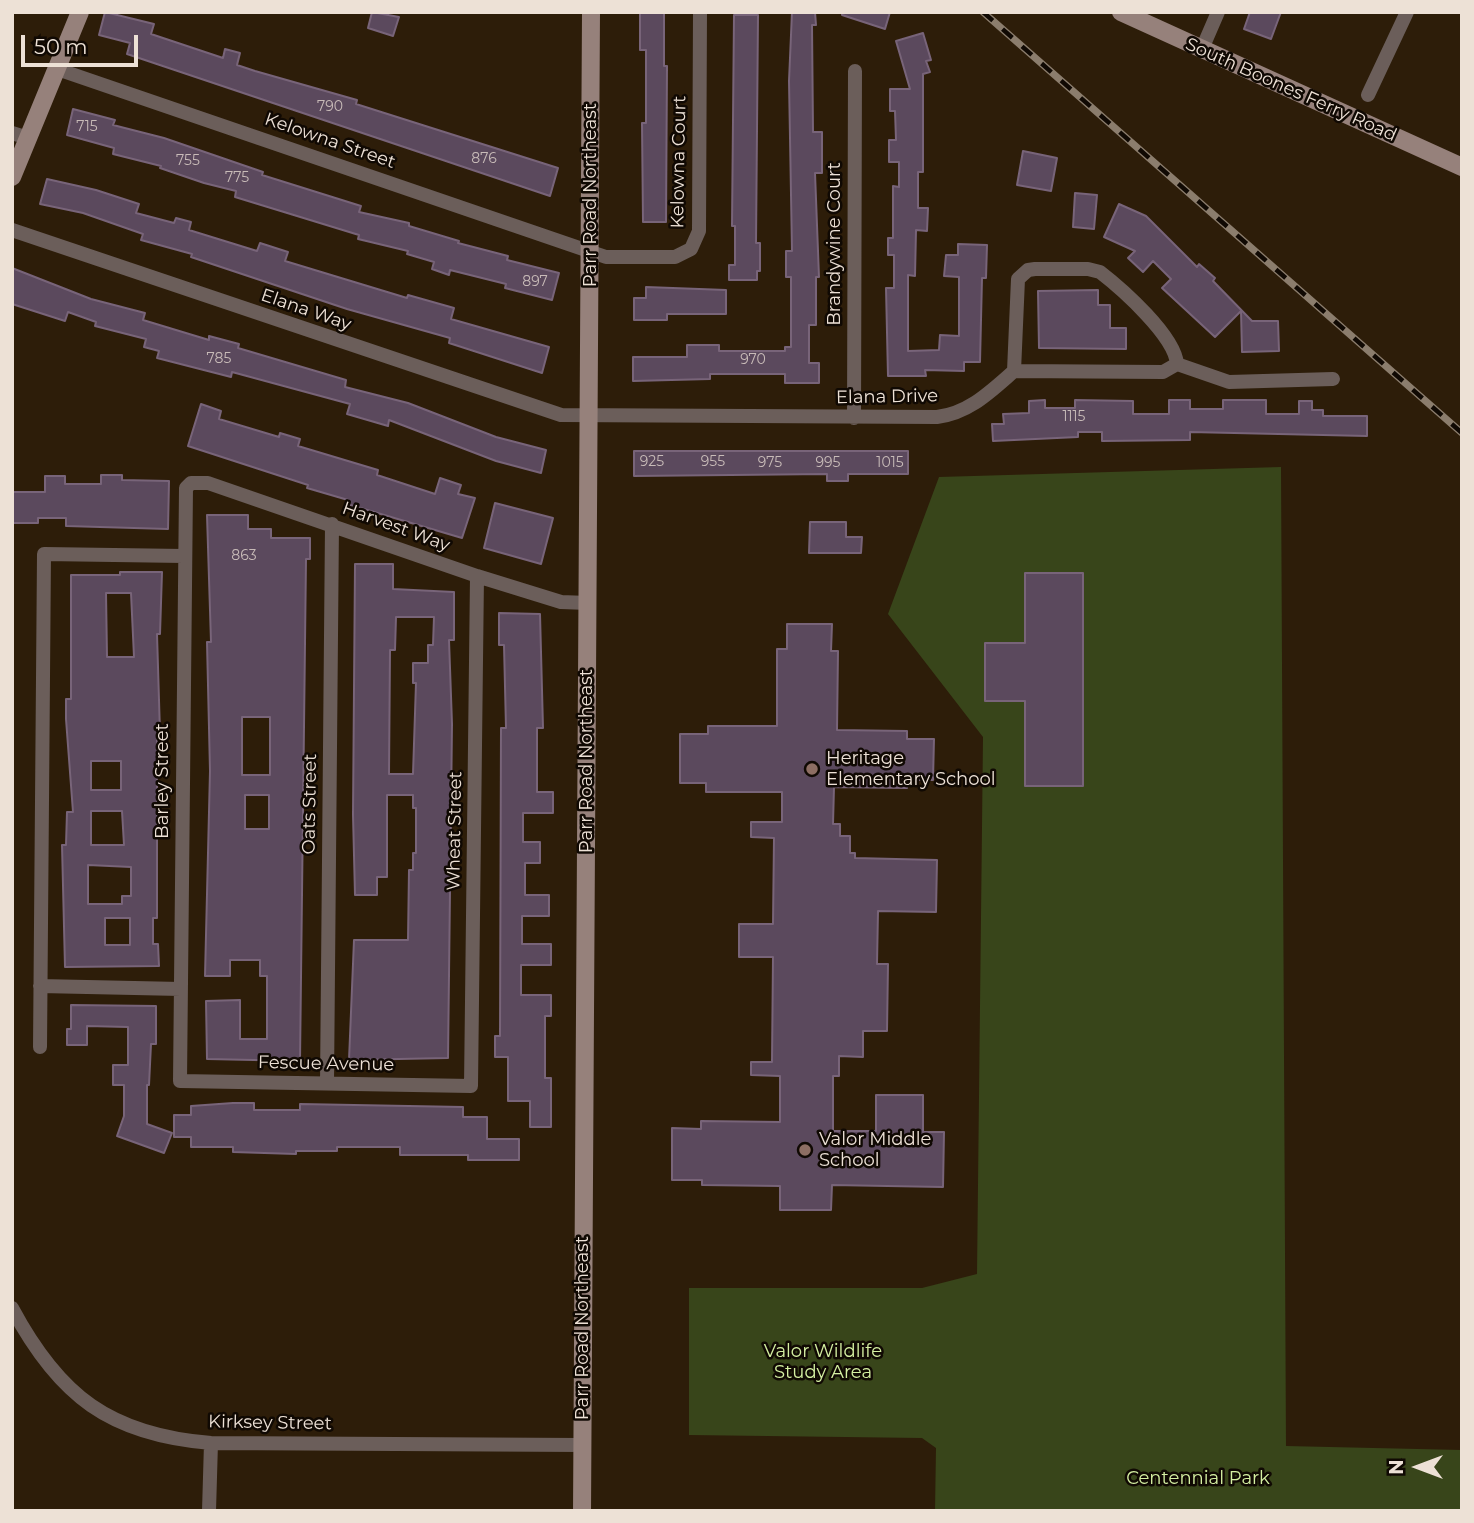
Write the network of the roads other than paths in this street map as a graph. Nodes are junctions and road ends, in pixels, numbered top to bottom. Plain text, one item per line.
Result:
1 (80, 12) edge
2 (591, 12) edge
3 (700, 12) edge
4 (1121, 12) edge
5 (1218, 12) edge
6 (1407, 12) edge
7 (1202, 49) junction
8 (57, 69) junction
9 (855, 71) dead end
10 (1368, 95) dead end
11 (20, 136) edge
12 (1462, 167) edge
13 (12, 177) edge
14 (12, 230) edge
15 (590, 251) junction
16 (1177, 364) junction
17 (1014, 371) junction
18 (1333, 379) dead end
19 (590, 416) junction
20 (854, 418) junction
21 (191, 483) joint
22 (332, 524) junction
23 (184, 556) junction
24 (477, 576) junction
25 (588, 603) junction
26 (40, 986) junction
27 (181, 989) junction
28 (40, 1047) dead end
29 (180, 1081) joint
30 (327, 1083) junction
31 (471, 1086) joint
32 (12, 1308) edge
33 (211, 1443) junction
34 (582, 1445) junction
35 (209, 1511) edge
36 (582, 1511) edge

1 - 8 main road
2 - 15 main road, Parr Road Northeast
3 - 15 street, Kelowna Court
4 - 7 main road, South Boones Ferry Road
5 - 7 street
6 - 10 street
7 - 12 main road, South Boones Ferry Road
8 - 11 main road
8 - 15 street, Kelowna Street
9 - 20 street, Brandywine Court
11 - 13 main road
14 - 19 street, Elana Way
15 - 19 main road, Parr Road Northeast
16 - 17 street
16 - 17 street
16 - 18 street
17 - 20 street, Elana Drive
19 - 20 street, Elana Drive
19 - 25 main road, Parr Road Northeast
21 - 22 street, Harvest Way
21 - 23 street, Barley Street
22 - 24 street, Harvest Way
22 - 30 street, Oats Street
23 - 26 street
23 - 27 street, Barley Street
24 - 25 street, Harvest Way
24 - 31 street, Wheat Street
25 - 34 main road, Parr Road Northeast
26 - 27 street
26 - 28 street
27 - 29 street, Barley Street
29 - 30 street, Fescue Avenue
30 - 31 street, Fescue Avenue
32 - 33 street, Kirksey Street
33 - 34 street, Kirksey Street
33 - 35 street
34 - 36 main road, Parr Road Northeast

